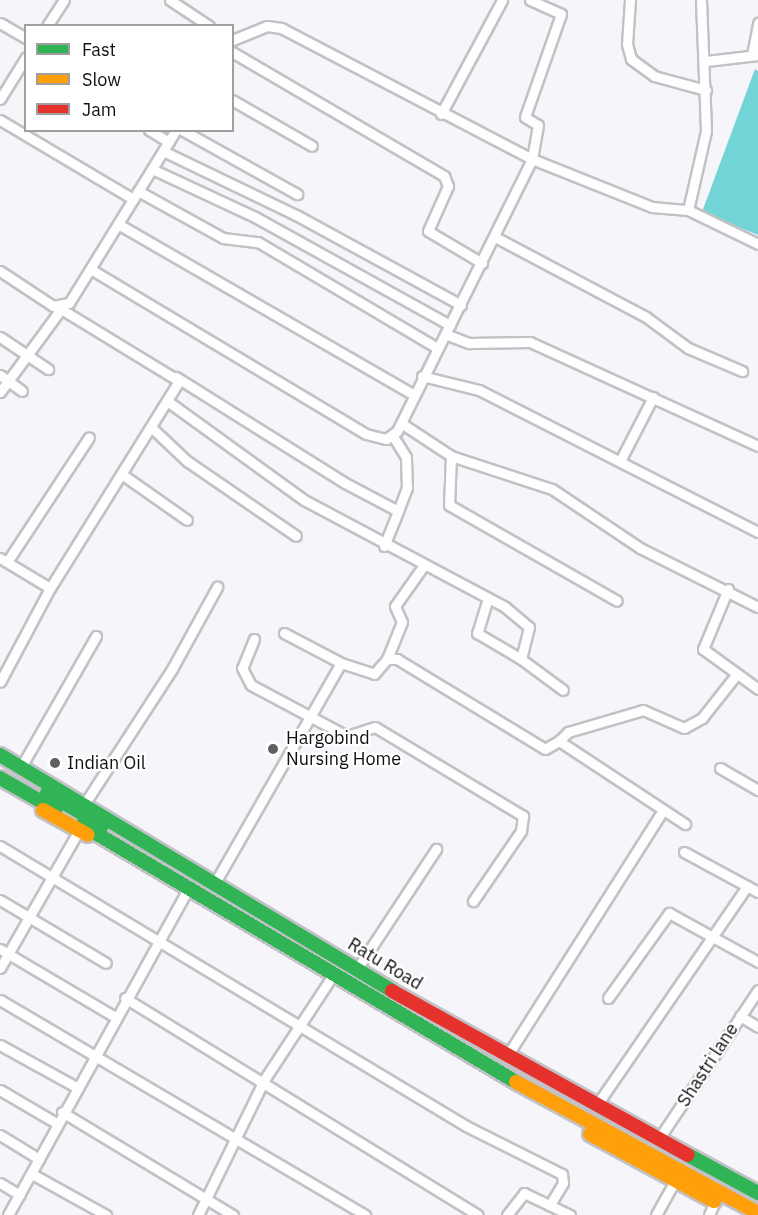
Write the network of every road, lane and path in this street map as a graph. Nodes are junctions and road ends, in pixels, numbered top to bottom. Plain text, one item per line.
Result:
1 (64, 0) edge
2 (170, 0) edge
3 (502, 0) edge
4 (530, 0) edge
5 (630, 0) edge
6 (701, 0) edge
7 (0, 23) edge
8 (758, 23) edge
9 (48, 24) edge
10 (206, 24) edge
11 (24, 37) edge
12 (234, 39) edge
13 (234, 53) edge
14 (755, 55) edge
15 (24, 59) edge
16 (706, 61) junction
17 (706, 90) junction
18 (0, 99) edge
19 (234, 101) edge
20 (441, 114) junction
21 (0, 120) edge
22 (151, 132) edge
23 (175, 132) edge
24 (186, 132) edge
25 (166, 146) junction
26 (312, 146) dead end
27 (532, 159) junction
28 (152, 169) junction
29 (297, 194) dead end
30 (135, 195) junction
31 (688, 210) junction
32 (118, 224) junction
33 (495, 237) junction
34 (758, 244) edge
35 (482, 263) junction
36 (92, 270) junction
37 (0, 272) edge
38 (461, 305) junction
39 (62, 309) junction
40 (448, 329) junction
41 (0, 337) edge
42 (437, 348) junction
43 (25, 354) junction
44 (48, 369) dead end
45 (742, 371) dead end
46 (422, 376) junction
47 (176, 377) junction
48 (4, 378) edge
49 (22, 391) dead end
50 (0, 392) edge
51 (414, 395) junction
52 (653, 397) junction
53 (170, 403) junction
54 (401, 423) junction
55 (153, 429) junction
56 (393, 436) junction
57 (89, 437) dead end
58 (758, 446) edge
59 (451, 456) junction
60 (620, 461) junction
61 (123, 475) junction
62 (398, 511) junction
63 (187, 520) dead end
64 (758, 532) edge
65 (296, 536) dead end
66 (384, 546) junction
67 (3, 560) edge
68 (424, 565) junction
69 (217, 587) dead end
70 (50, 588) junction
71 (729, 589) junction
72 (488, 598) junction
73 (617, 601) dead end
74 (758, 607) edge
75 (284, 633) dead end
76 (96, 636) dead end
77 (254, 639) dead end
78 (387, 659) junction
79 (521, 659) junction
80 (341, 663) junction
81 (736, 675) junction
82 (0, 682) edge
83 (758, 689) edge
84 (563, 690) dead end
85 (313, 717) junction
86 (559, 741) junction
87 (0, 755) edge
88 (0, 766) edge
89 (21, 767) junction
90 (720, 768) dead end
91 (0, 778) edge
92 (0, 787) edge
93 (758, 790) edge
94 (85, 803) junction
95 (662, 812) junction
96 (686, 824) dead end
97 (79, 830) junction
98 (0, 846) edge
99 (436, 849) dead end
100 (684, 852) dead end
101 (51, 878) junction
102 (216, 881) junction
103 (747, 886) junction
104 (186, 892) junction
105 (758, 892) edge
106 (0, 900) edge
107 (473, 901) dead end
108 (28, 917) junction
109 (715, 935) junction
110 (160, 939) junction
111 (4, 952) edge
112 (758, 962) edge
113 (106, 963) dead end
114 (0, 968) edge
115 (357, 969) junction
116 (329, 981) junction
117 (758, 990) edge
118 (125, 998) junction
119 (608, 998) dead end
120 (0, 1000) edge
121 (740, 1016) junction
122 (115, 1017) junction
123 (300, 1024) junction
124 (758, 1027) edge
125 (0, 1045) edge
126 (94, 1055) junction
127 (507, 1056) junction
128 (264, 1080) junction
129 (76, 1087) junction
130 (0, 1090) edge
131 (596, 1106) junction
132 (62, 1112) junction
133 (56, 1123) junction
134 (0, 1135) edge
135 (233, 1139) junction
136 (658, 1140) junction
137 (39, 1159) junction
138 (32, 1174) junction
139 (675, 1181) junction
140 (0, 1183) edge
141 (758, 1192) edge
142 (20, 1195) junction
143 (206, 1199) junction
144 (715, 1201) junction
145 (758, 1202) edge
146 (550, 1205) junction
147 (758, 1213) edge
148 (8, 1215) edge
149 (106, 1215) edge
150 (198, 1215) edge
151 (233, 1215) edge
152 (365, 1215) edge
153 (478, 1215) edge
154 (507, 1215) edge
155 (570, 1215) edge
156 (656, 1215) edge
157 (709, 1215) edge
158 (744, 1215) edge

1 - 9 street
2 - 10 street
3 - 20 street
4 - 27 street
5 - 17 street
6 - 16 street
7 - 11 street
8 - 14 street
12 - 20 street
13 - 35 street
14 - 16 street
15 - 18 street
16 - 17 street
17 - 31 street
19 - 26 street
20 - 27 street
21 - 30 street
22 - 25 street
23 - 25 street
24 - 29 street
25 - 28 street
25 - 38 street
27 - 31 street
27 - 33 street
28 - 30 street
28 - 40 street
30 - 32 street
30 - 42 street
31 - 34 street
32 - 36 street
32 - 51 street
33 - 35 street
33 - 45 street
35 - 38 street
36 - 39 street
36 - 56 street
37 - 39 street
38 - 40 street
39 - 43 street
39 - 47 street
40 - 42 street
40 - 52 street
41 - 43 street
42 - 46 street
43 - 44 street
43 - 48 street
46 - 51 street
46 - 60 street
47 - 53 street
47 - 62 street
48 - 49 street
48 - 50 street
51 - 54 street
52 - 58 street
52 - 60 street
53 - 55 street
53 - 66 street
54 - 56 street
54 - 59 street
55 - 61 street
55 - 65 street
56 - 62 street
57 - 67 street
59 - 71 street
59 - 73 street
60 - 64 street
61 - 63 street
61 - 70 street
62 - 66 street
66 - 68 street
67 - 70 street
68 - 72 street
68 - 78 street
69 - 94 street
70 - 82 street
71 - 74 street
71 - 81 street
72 - 79 street
72 - 79 street
75 - 80 street
76 - 89 street
77 - 85 street
78 - 80 street
78 - 86 street
79 - 84 street
80 - 85 street
81 - 83 street
81 - 86 street
85 - 102 street
85 - 107 street
86 - 95 street
87 - 89 main road, Ratu Road
88 - 145 main road
89 - 94 main road, Ratu Road
90 - 93 street
91 - 147 main road
92 - 97 main road
94 - 102 main road, Ratu Road
95 - 96 street
95 - 127 street
97 - 101 street
97 - 104 main road
98 - 101 street
99 - 115 street
100 - 103 street
101 - 108 street
101 - 110 street
102 - 115 main road, Ratu Road
103 - 105 street
103 - 109 street
104 - 110 street
104 - 116 main road
106 - 108 street
108 - 111 street
108 - 113 street
109 - 112 street
109 - 119 street
109 - 131 street
110 - 118 street
110 - 123 street
111 - 114 street
111 - 122 street
115 - 127 main road, Ratu Road
116 - 123 street
116 - 139 main road
117 - 121 street, Shastri lane
118 - 122 street
118 - 128 street
120 - 126 street
121 - 124 street
121 - 136 street, Shastri lane
122 - 126 street
123 - 128 street
123 - 146 street
125 - 129 street
126 - 129 street
126 - 135 street
127 - 131 main road, Ratu Road
128 - 135 street
128 - 153 street
129 - 132 street
130 - 133 street
131 - 136 main road, Ratu Road
132 - 133 street
132 - 143 street
133 - 137 street
134 - 137 street
135 - 143 street
135 - 152 street
136 - 141 main road, Ratu Road
137 - 138 street
138 - 142 street
138 - 149 street
139 - 144 main road
139 - 156 street
140 - 142 street
142 - 148 street
143 - 150 street
143 - 151 street
144 - 157 street
144 - 158 main road
146 - 154 street
146 - 155 street

